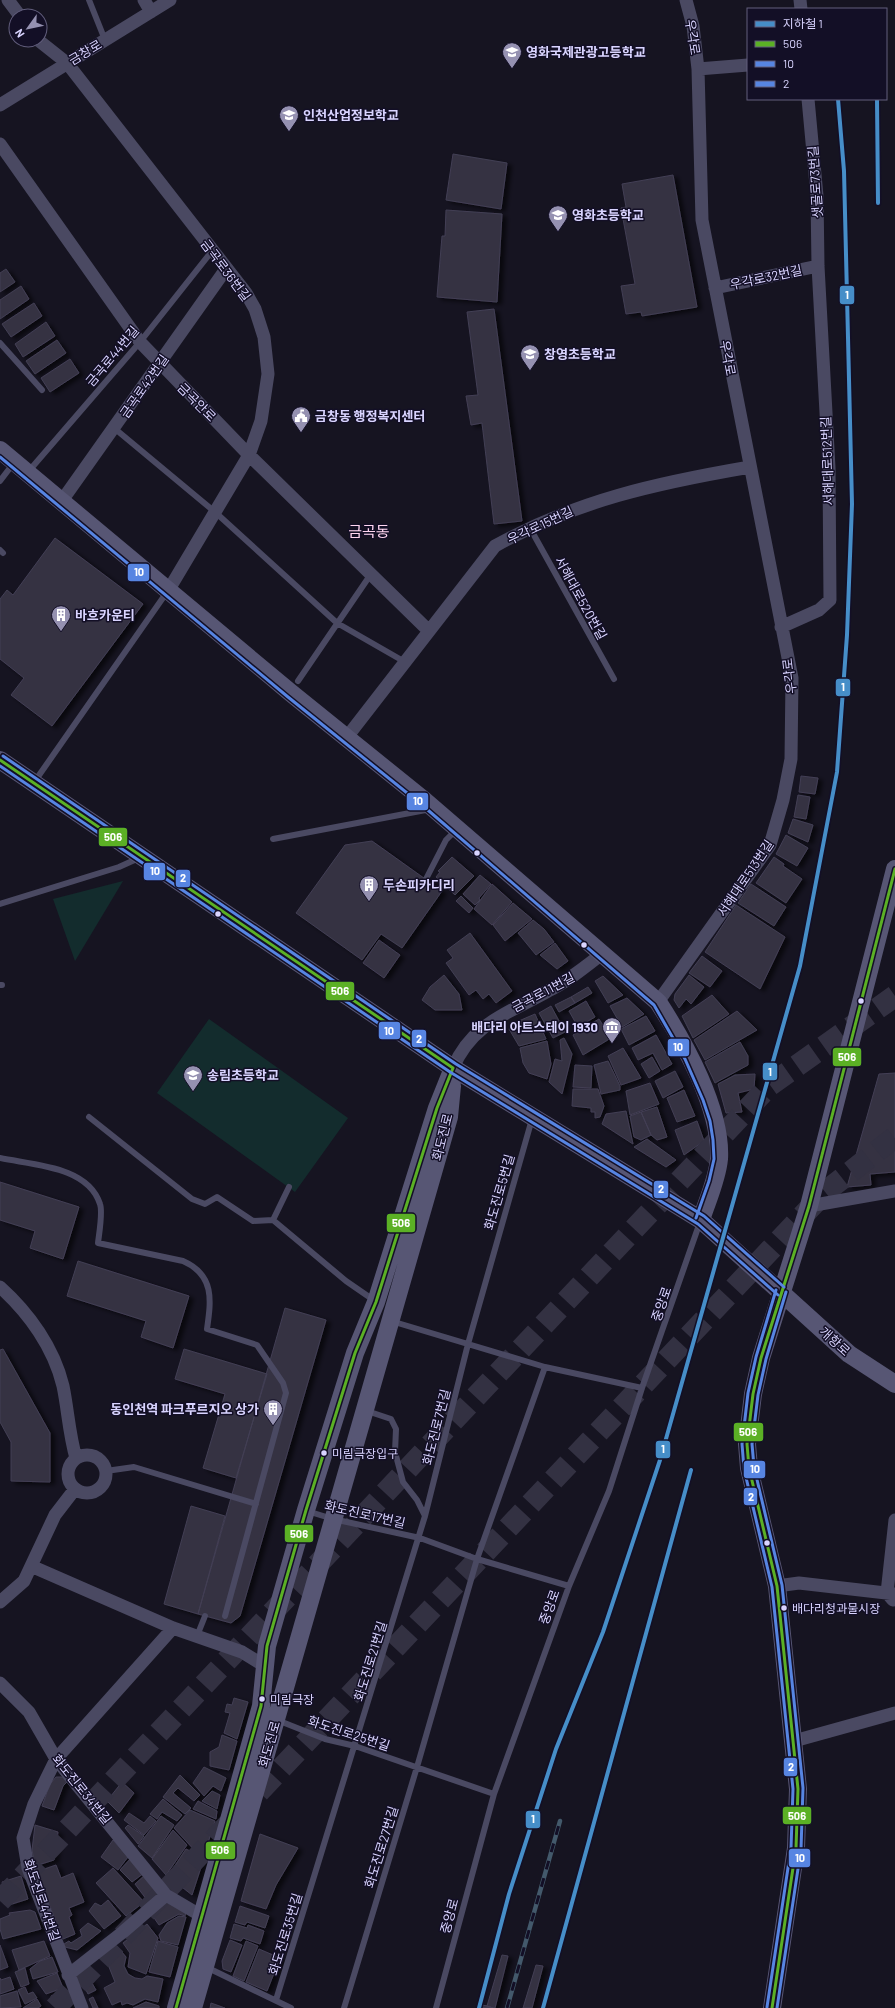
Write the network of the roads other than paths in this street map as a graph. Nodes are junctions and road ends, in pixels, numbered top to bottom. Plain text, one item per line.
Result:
1 (89, 0) edge
2 (144, 0) edge
3 (170, 0) edge
4 (686, 0) edge
5 (151, 12) junction
6 (105, 40) junction
7 (48, 48) edge
8 (67, 63) junction
9 (747, 65) edge
10 (698, 69) junction
11 (808, 100) edge
12 (0, 105) edge
13 (0, 144) edge
14 (212, 251) junction
15 (818, 266) junction
16 (226, 269) junction
17 (715, 288) junction
18 (140, 342) junction
19 (0, 343) edge
20 (3, 352) edge
21 (159, 364) junction
22 (42, 390) dead end
23 (114, 428) junction
24 (0, 450) edge
25 (249, 455) junction
26 (750, 467) junction
27 (21, 468) junction
28 (0, 481) edge
29 (61, 502) junction
30 (215, 512) junction
31 (529, 527) junction
32 (371, 574) junction
33 (168, 591) junction
34 (337, 623) junction
35 (781, 626) junction
36 (429, 630) junction
37 (405, 662) junction
38 (614, 679) dead end
39 (298, 681) dead end
40 (792, 713) joint
41 (346, 737) junction
42 (0, 760) edge
43 (34, 783) junction
44 (433, 809) junction
45 (457, 829) junction
46 (273, 839) dead end
47 (142, 856) junction
48 (895, 869) edge
49 (426, 879) dead end
50 (0, 904) edge
51 (603, 953) junction
52 (658, 1002) junction
53 (453, 1068) junction
54 (89, 1117) dead end
55 (532, 1117) junction
56 (0, 1158) edge
57 (289, 1187) dead end
58 (895, 1192) edge
59 (809, 1206) junction
60 (273, 1220) junction
61 (701, 1220) junction
62 (488, 1274) joint
63 (0, 1287) edge
64 (781, 1291) junction
65 (376, 1302) junction
66 (390, 1321) junction
67 (468, 1344) junction
68 (545, 1367) junction
69 (895, 1384) edge
70 (642, 1388) junction
71 (364, 1411) junction
72 (76, 1458) junction
73 (106, 1471) junction
74 (75, 1489) junction
75 (256, 1504) junction
76 (306, 1510) junction
77 (425, 1516) junction
78 (333, 1519) junction
79 (895, 1520) edge
80 (420, 1538) junction
81 (477, 1559) junction
82 (31, 1566) junction
83 (406, 1583) joint
84 (569, 1586) junction
85 (777, 1586) junction
86 (892, 1597) edge
87 (0, 1602) edge
88 (205, 1616) dead end
89 (225, 1616) dead end
90 (173, 1628) junction
91 (197, 1636) junction
92 (265, 1666) junction
93 (0, 1683) edge
94 (895, 1713) edge
95 (276, 1720) junction
96 (794, 1741) junction
97 (355, 1746) junction
98 (56, 1759) junction
99 (417, 1767) junction
100 (494, 1794) junction
101 (315, 1874) joint
102 (166, 1895) junction
103 (209, 1921) junction
104 (197, 1963) junction
105 (68, 1975) junction
106 (276, 2000) junction
107 (82, 2008) edge
108 (176, 2008) edge
109 (192, 2008) edge
110 (291, 2008) edge
111 (344, 2008) edge
112 (436, 2008) edge
113 (772, 2008) edge

1 - 6 lane
2 - 5 street
3 - 5 street, 금창로
4 - 10 street, 우각로
5 - 6 street, 금창로
6 - 8 street, 금창로
7 - 8 street, 금곡로36번길
8 - 12 street, 금창로
8 - 14 street, 금곡로36번길
9 - 10 street
10 - 17 street, 우각로
11 - 15 street, 샛골로73번길
13 - 18 street, 금곡안로
14 - 16 street, 금곡로36번길
14 - 18 lane, 금곡로44번길
15 - 17 street, 우각로32번길
15 - 35 street, 서해대로512번길
16 - 21 street, 금곡로42번길
16 - 25 street, 금곡로36번길
17 - 26 street, 우각로
18 - 21 street, 금곡안로
18 - 27 lane, 금곡로44번길
19 - 20 lane
20 - 22 lane
21 - 23 street, 금곡로42번길
21 - 25 street, 금곡안로
23 - 29 street, 금곡로42번길
23 - 30 lane
24 - 27 street
25 - 30 street, 금곡로36번길
25 - 32 street, 금곡안로
26 - 31 street, 우각로15번길
26 - 35 street, 우각로
27 - 28 lane, 금곡로44번길
27 - 29 street
29 - 33 street
30 - 33 street, 금곡로36번길
30 - 34 lane
31 - 36 street, 우각로15번길
31 - 38 lane, 서해대로520번길
32 - 34 lane
32 - 36 street, 금곡안로
33 - 41 street
33 - 43 lane
34 - 37 lane
34 - 39 lane
35 - 40 street, 우각로
36 - 37 street, 우각로15번길
37 - 41 street, 우각로15번길
40 - 52 street, 서해대로513번길
41 - 44 street
42 - 43 street, 개항로
43 - 47 street, 개항로
44 - 45 street
44 - 46 lane
45 - 49 lane
45 - 51 street
47 - 50 lane
47 - 53 street, 개항로
48 - 59 street
51 - 52 street
51 - 53 street, 금곡로11번길
52 - 61 street
53 - 55 street, 개항로
53 - 65 street, 화도진로
53 - 66 street, 화도진로
54 - 60 lane
55 - 61 street, 개항로
55 - 62 lane, 화도진로5번길
56 - 75 lane
57 - 60 lane
58 - 59 street
59 - 64 street
60 - 65 lane
61 - 64 street, 개항로
61 - 70 lane, 중앙로
62 - 67 lane, 화도진로7번길
63 - 72 street
64 - 69 street, 개항로
64 - 85 street
65 - 76 street, 화도진로
66 - 67 lane
66 - 71 street, 화도진로
67 - 68 lane
67 - 77 lane, 화도진로7번길
68 - 70 lane
68 - 81 lane
70 - 84 lane, 중앙로
71 - 77 lane
71 - 78 street, 화도진로
72 - 73 street
72 - 74 street
73 - 74 street
73 - 75 lane
74 - 82 street
75 - 89 lane
76 - 78 lane, 화도진로17번길
76 - 92 street, 화도진로
77 - 80 lane
78 - 80 lane, 화도진로17번길
78 - 95 street, 화도진로
79 - 86 street
80 - 81 lane, 화도진로17번길
80 - 83 lane, 화도진로17번길
81 - 84 lane, 화도진로17번길
81 - 99 lane
82 - 87 street
82 - 90 street
83 - 97 lane, 화도진로21번길
84 - 100 lane, 중앙로
85 - 86 street
85 - 96 street
88 - 91 lane
90 - 91 street
90 - 98 street, 화도진로44번길
91 - 92 street
92 - 103 street, 화도진로
93 - 98 street, 화도진로34번길
94 - 96 street
95 - 97 lane, 화도진로25번길
95 - 103 street, 화도진로
96 - 113 street
97 - 99 lane, 화도진로25번길
97 - 101 lane, 화도진로21번길
98 - 102 street, 화도진로34번길
98 - 105 street, 화도진로44번길
99 - 100 lane, 화도진로25번길
99 - 111 lane, 화도진로27번길
100 - 112 lane, 중앙로
101 - 106 lane, 화도진로35번길
102 - 103 street, 화도진로34번길
102 - 105 street
103 - 104 street, 화도진로
104 - 106 lane
104 - 108 street, 화도진로
104 - 109 street, 화도진로
105 - 107 street, 화도진로44번길
106 - 110 lane

